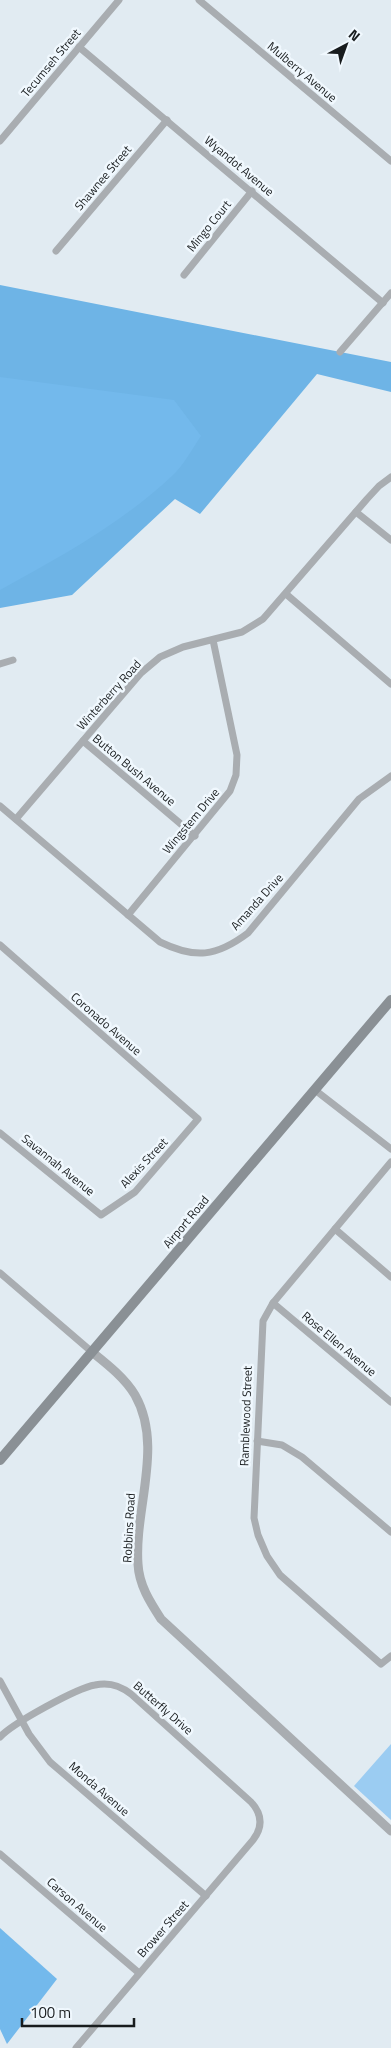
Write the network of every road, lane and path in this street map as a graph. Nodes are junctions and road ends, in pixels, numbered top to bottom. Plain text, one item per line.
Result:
1 (119, 0) edge
2 (199, 0) edge
3 (79, 47) junction
4 (167, 120) junction
5 (0, 141) edge
6 (391, 161) edge
7 (252, 191) junction
8 (56, 251) dead end
9 (184, 275) dead end
10 (391, 293) edge
11 (383, 303) junction
12 (340, 352) dead end
13 (391, 477) edge
14 (356, 512) junction
15 (391, 540) edge
16 (286, 594) junction
17 (213, 640) junction
18 (14, 660) dead end
19 (0, 664) edge
20 (391, 684) edge
21 (83, 741) junction
22 (391, 776) edge
23 (0, 806) edge
24 (16, 819) junction
25 (194, 836) junction
26 (128, 914) junction
27 (0, 945) edge
28 (391, 1000) edge
29 (315, 1090) junction
30 (198, 1119) joint
31 (0, 1132) edge
32 (391, 1149) edge
33 (391, 1162) edge
34 (101, 1216) joint
35 (335, 1230) junction
36 (0, 1273) edge
37 (391, 1277) edge
38 (273, 1303) junction
39 (92, 1352) junction
40 (391, 1402) edge
41 (257, 1441) junction
42 (0, 1460) edge
43 (391, 1532) edge
44 (391, 1656) edge
45 (0, 1681) edge
46 (22, 1721) junction
47 (0, 1737) edge
48 (261, 1821) joint
49 (391, 1831) edge
50 (0, 1854) edge
51 (206, 1896) junction
52 (139, 1974) junction
53 (76, 2048) edge

1 - 3 street, Tecumseh Street
2 - 6 street, Mulberry Avenue
3 - 4 street, Wyandot Avenue
3 - 5 street, Tecumseh Street
4 - 7 street, Wyandot Avenue
4 - 8 street, Shawnee Street
7 - 9 street, Mingo Court
7 - 11 street, Wyandot Avenue
10 - 11 street
11 - 12 street
13 - 14 street, Winterberry Road
14 - 15 street
14 - 16 street, Winterberry Road
16 - 17 street, Winterberry Road
16 - 20 street
17 - 21 street, Winterberry Road
17 - 25 street, Wingstem Drive
18 - 19 street
21 - 24 street, Winterberry Road
21 - 25 street, Button Bush Avenue
22 - 26 street, Amanda Drive
23 - 24 street, Amanda Drive
24 - 26 street, Amanda Drive
25 - 26 street, Wingstem Drive
27 - 30 street, Coronado Avenue
28 - 29 main road, Airport Road
29 - 32 street
29 - 39 main road, Airport Road
30 - 34 street, Alexis Street
31 - 34 street, Savannah Avenue
33 - 35 street, Ramblewood Street
35 - 37 street
35 - 38 street, Ramblewood Street
36 - 39 street, Robbins Road
38 - 40 street, Rose Ellen Avenue
38 - 41 street, Ramblewood Street
39 - 42 main road, Airport Road
39 - 49 street, Robbins Road
41 - 43 street
41 - 44 street, Ramblewood Street
45 - 46 street, Monda Avenue
46 - 47 street, Butterfly Drive
46 - 48 street, Butterfly Drive
46 - 51 street, Monda Avenue
48 - 51 street, Brower Street
50 - 52 street, Carson Avenue
51 - 52 street, Brower Street
52 - 53 street, Brower Street

